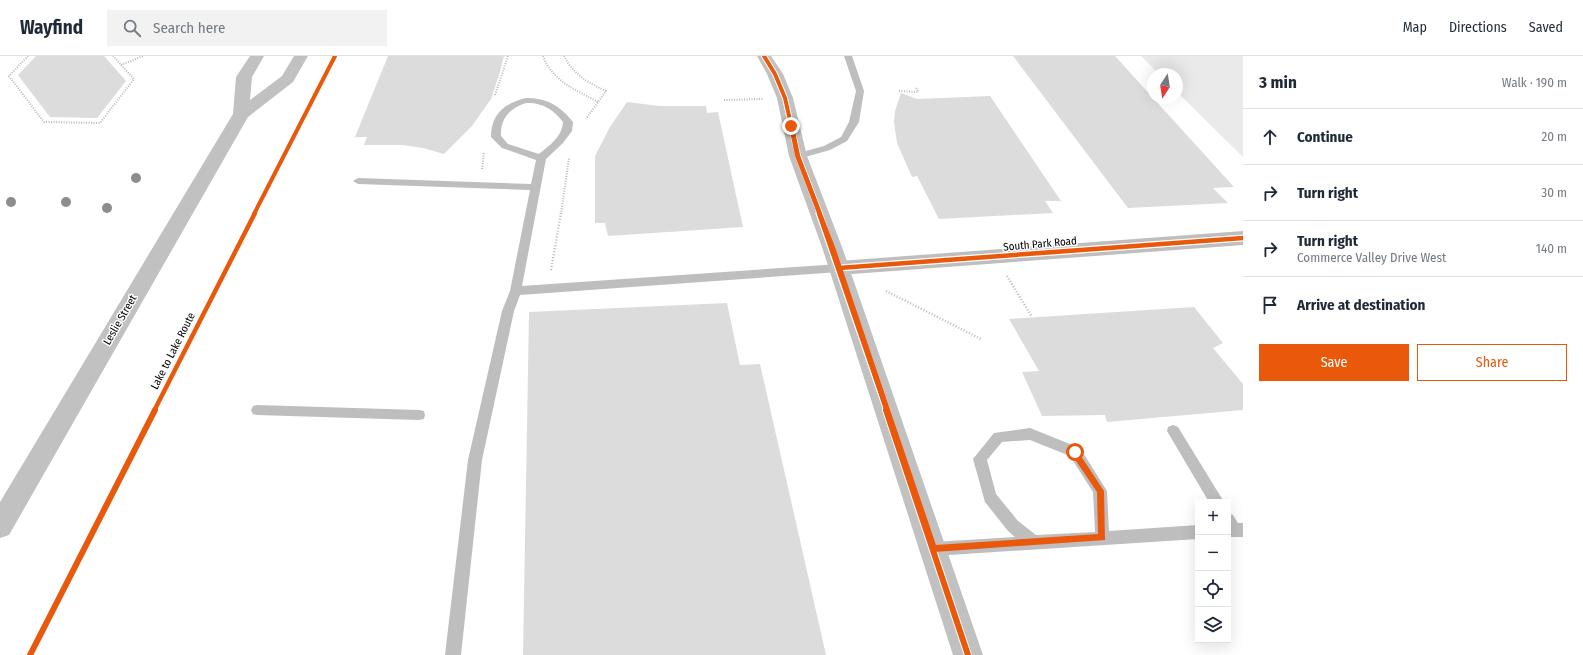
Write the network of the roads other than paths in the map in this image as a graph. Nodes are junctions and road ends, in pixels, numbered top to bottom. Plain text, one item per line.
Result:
1 (257, 56) edge
2 (301, 56) edge
3 (764, 56) edge
4 (848, 56) edge
5 (241, 114) junction
6 (798, 156) junction
7 (541, 158) junction
8 (358, 181) dead end
9 (535, 187) junction
10 (1243, 238) edge
11 (839, 268) junction
12 (516, 291) junction
13 (257, 410) dead end
14 (419, 415) dead end
15 (1173, 431) dead end
16 (1215, 499) edge
17 (0, 526) edge
18 (1195, 532) edge
19 (1102, 538) junction
20 (1033, 542) junction
21 (934, 548) junction
22 (453, 655) edge
23 (968, 655) edge

1 - 5 main road, Leslie Street
2 - 5 main road, Leslie Street
3 - 6 main road
4 - 6 lane
5 - 17 main road, Leslie Street
6 - 11 main road
7 - 7 lane
7 - 9 lane
8 - 9 lane
9 - 12 lane
10 - 11 street, South Park Road
11 - 12 lane
11 - 21 main road
12 - 22 lane
13 - 14 lane
15 - 16 lane
18 - 19 lane
19 - 20 lane
19 - 20 lane
20 - 21 lane
21 - 23 main road

